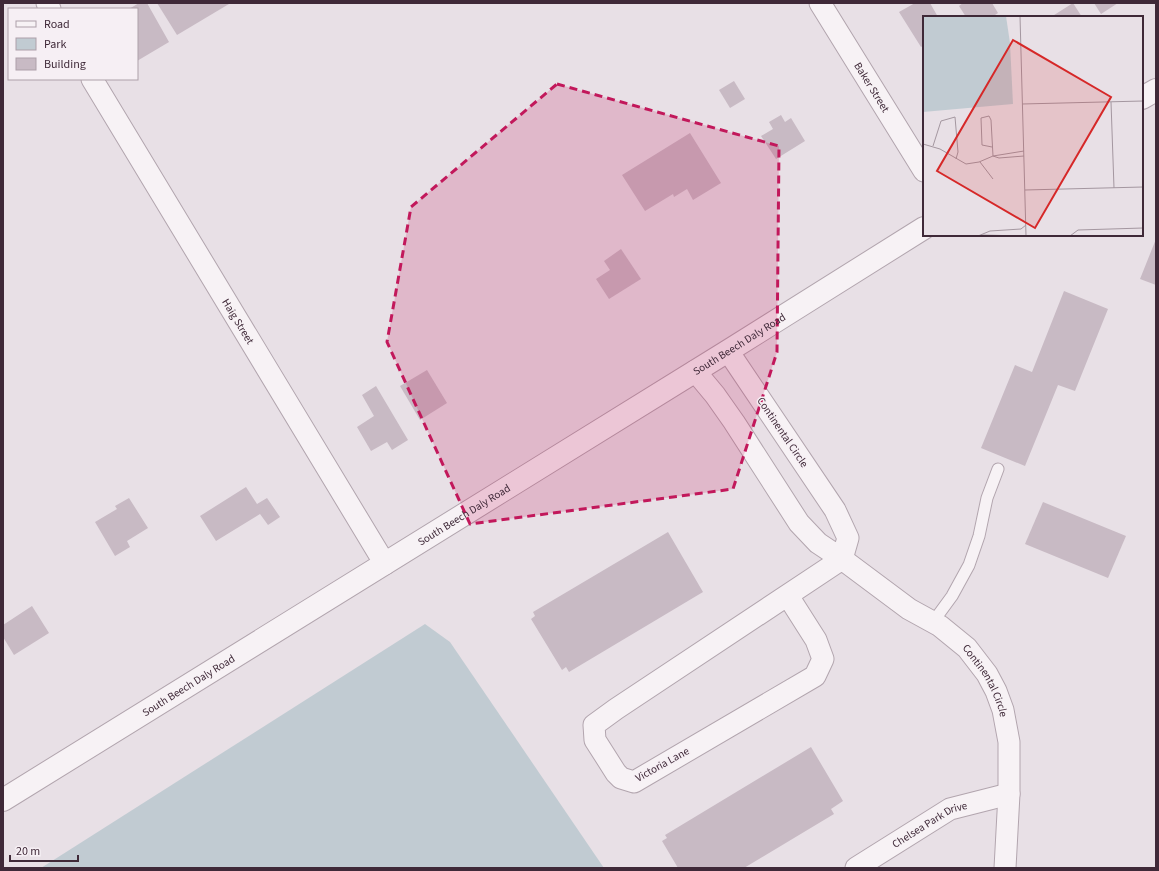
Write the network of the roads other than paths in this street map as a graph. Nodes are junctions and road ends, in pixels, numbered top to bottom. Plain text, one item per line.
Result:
1 (820, 3) edge
2 (93, 80) edge
3 (1156, 90) edge
4 (1143, 97) edge
5 (923, 169) edge
6 (923, 229) edge
7 (728, 351) junction
8 (695, 371) junction
9 (998, 469) dead end
10 (842, 559) junction
11 (385, 564) junction
12 (788, 596) junction
13 (933, 622) junction
14 (1009, 794) junction
15 (3, 800) edge
16 (856, 868) edge
17 (1005, 868) edge

1 - 5 street, Baker Street
2 - 11 street, Haig Street
3 - 4 street
6 - 7 street, South Beech Daly Road
7 - 8 street, South Beech Daly Road
7 - 10 street, Continental Circle
8 - 10 street, Continental Circle
8 - 11 street, South Beech Daly Road
9 - 13 lane
10 - 12 street, Victoria Lane
10 - 13 street, Continental Circle
11 - 15 street, South Beech Daly Road
12 - 12 street, Victoria Lane
13 - 14 street, Continental Circle
14 - 16 street, Chelsea Park Drive
14 - 17 street, Continental Circle

